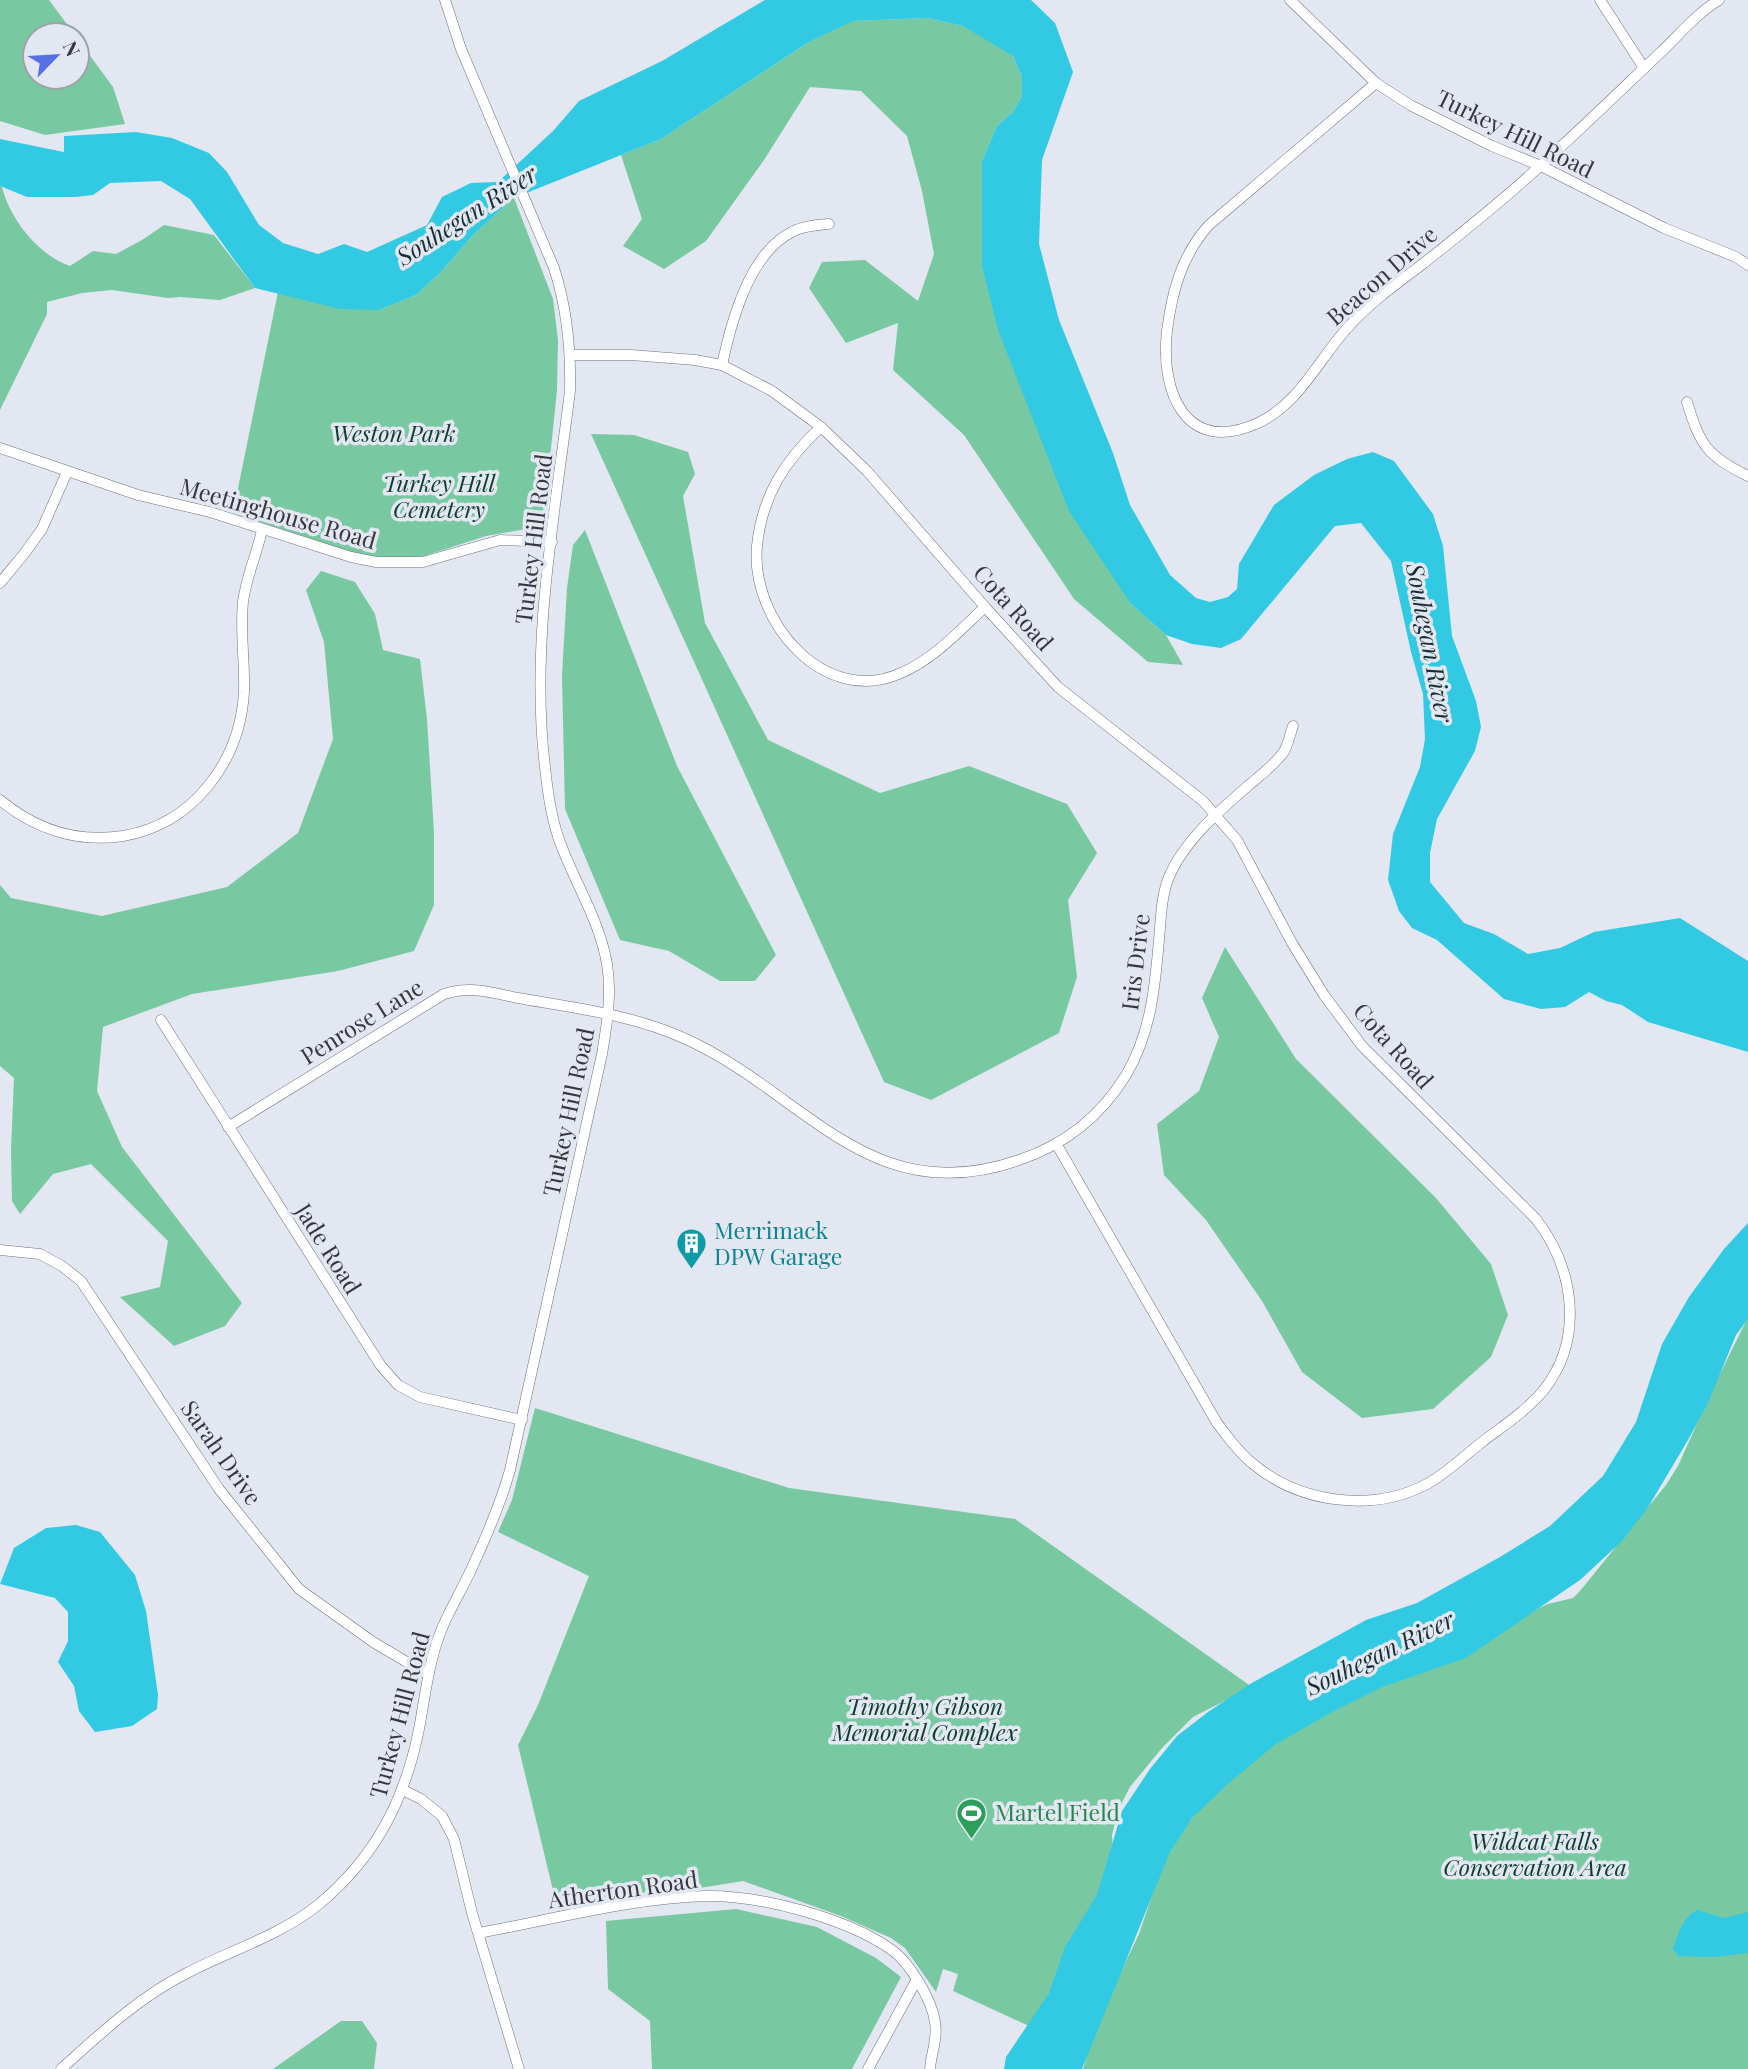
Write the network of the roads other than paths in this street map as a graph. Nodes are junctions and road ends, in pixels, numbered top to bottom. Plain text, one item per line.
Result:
1 (445, 0) edge
2 (1290, 0) edge
3 (1600, 0) edge
4 (1719, 0) edge
5 (1644, 68) junction
6 (1376, 83) junction
7 (1541, 166) junction
8 (829, 223) dead end
9 (1748, 265) edge
10 (571, 355) junction
11 (722, 365) junction
12 (1687, 402) dead end
13 (821, 427) junction
14 (0, 448) edge
15 (67, 472) junction
16 (1748, 476) edge
17 (262, 530) junction
18 (552, 542) junction
19 (0, 583) edge
20 (985, 607) junction
21 (1293, 726) dead end
22 (0, 800) edge
23 (1217, 815) junction
24 (609, 1014) junction
25 (161, 1020) dead end
26 (228, 1127) junction
27 (1056, 1145) junction
28 (0, 1250) edge
29 (522, 1420) junction
30 (427, 1674) junction
31 (403, 1790) junction
32 (479, 1933) junction
33 (916, 1981) junction
34 (61, 2069) edge
35 (518, 2069) edge
36 (868, 2069) edge
37 (930, 2069) edge

1 - 10 street, Turkey Hill Road
2 - 6 street, Turkey Hill Road
3 - 5 street
4 - 5 street, Beacon Drive
5 - 7 street, Beacon Drive
6 - 7 street, Turkey Hill Road
6 - 7 street, Beacon Drive
7 - 9 street, Turkey Hill Road
8 - 11 street
10 - 11 street, Cota Road
10 - 18 street, Turkey Hill Road
11 - 13 street, Cota Road
12 - 16 street
13 - 20 street, Cota Road
13 - 20 street
14 - 15 street, Meetinghouse Road
15 - 17 street, Meetinghouse Road
15 - 19 street
17 - 18 street, Meetinghouse Road
17 - 22 street
18 - 24 street, Turkey Hill Road
20 - 23 street, Cota Road
21 - 23 street, Iris Drive
23 - 27 street, Iris Drive
23 - 27 street, Cota Road
24 - 26 street, Penrose Lane
24 - 27 street, Iris Drive
24 - 29 street, Turkey Hill Road
25 - 26 street, Jade Road
26 - 29 street, Jade Road
28 - 30 street, Sarah Drive
29 - 30 street, Turkey Hill Road
30 - 31 street, Turkey Hill Road
31 - 32 street
31 - 34 street, Turkey Hill Road
32 - 33 street, Atherton Road
32 - 35 street
33 - 36 street
33 - 37 street, Atherton Road

